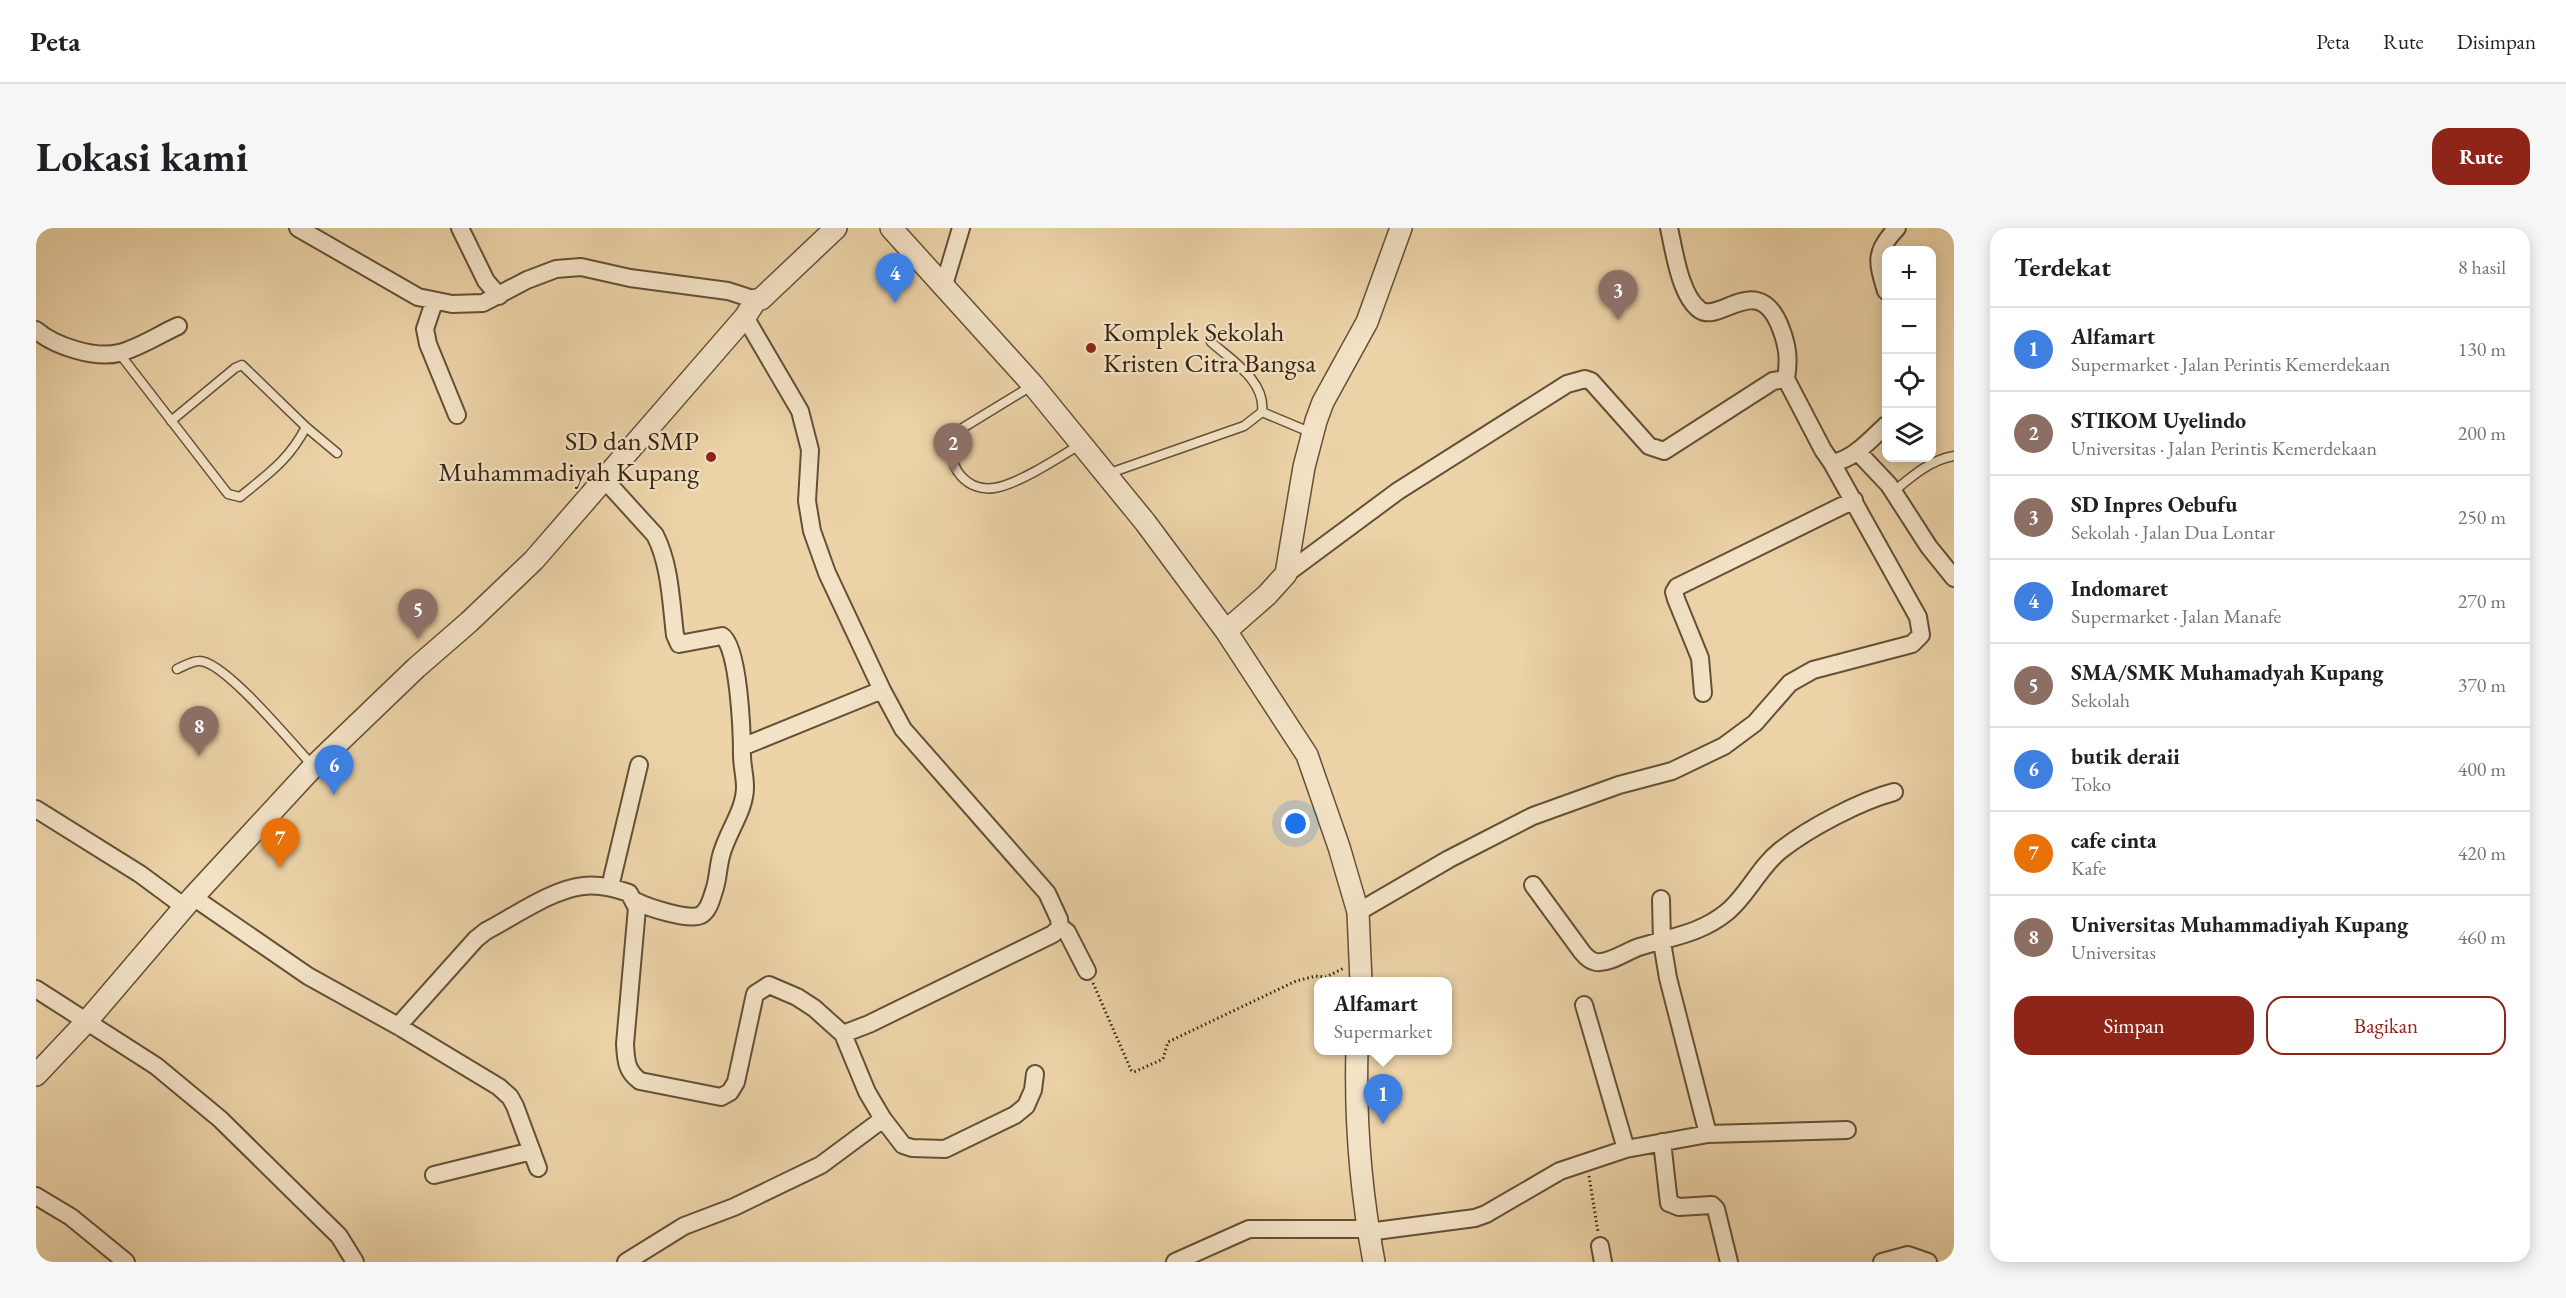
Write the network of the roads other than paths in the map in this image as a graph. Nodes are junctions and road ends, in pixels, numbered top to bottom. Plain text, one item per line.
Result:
1 (298, 228) edge
2 (460, 228) edge
3 (836, 228) edge
4 (891, 228) edge
5 (961, 228) edge
6 (1401, 228) edge
7 (1670, 228) edge
8 (1897, 228) edge
9 (1882, 272) edge
10 (944, 285) junction
11 (499, 296) junction
12 (434, 302) junction
13 (751, 309) junction
14 (178, 326) dead end
15 (36, 330) edge
16 (1211, 342) dead end
17 (119, 353) junction
18 (1786, 379) junction
19 (1033, 385) junction
20 (1262, 412) junction
21 (457, 415) dead end
22 (171, 421) junction
23 (306, 427) junction
24 (1882, 429) edge
25 (1313, 433) junction
26 (1082, 444) junction
27 (1857, 451) junction
28 (337, 453) dead end
29 (1954, 456) edge
30 (1832, 463) junction
31 (1107, 474) junction
32 (605, 480) junction
33 (1893, 492) junction
34 (1854, 500) junction
35 (1286, 574) junction
36 (1954, 578) edge
37 (1226, 631) junction
38 (177, 669) dead end
39 (882, 690) junction
40 (1703, 693) dead end
41 (742, 747) junction
42 (639, 765) dead end
43 (313, 767) junction
44 (1894, 792) dead end
45 (36, 809) edge
46 (1533, 885) dead end
47 (610, 887) junction
48 (1661, 899) dead end
49 (635, 901) junction
50 (190, 903) junction
51 (1358, 912) junction
52 (1060, 927) junction
53 (1662, 942) junction
54 (1088, 971) road end
55 (1361, 977) edge
56 (36, 989) edge
57 (1584, 1005) dead end
58 (87, 1021) junction
59 (399, 1026) junction
60 (843, 1034) junction
61 (1357, 1055) edge
62 (1035, 1074) dead end
63 (36, 1075) edge
64 (884, 1119) junction
65 (1847, 1130) dead end
66 (1708, 1134) junction
67 (1662, 1142) junction
68 (1626, 1149) junction
69 (532, 1152) junction
70 (538, 1168) dead end
71 (434, 1175) dead end
72 (36, 1196) edge
73 (1368, 1231) junction
74 (126, 1262) edge
75 (355, 1262) edge
76 (626, 1262) edge
77 (1175, 1262) edge
78 (1374, 1262) edge
79 (1729, 1262) edge
80 (1882, 1262) edge
81 (1928, 1262) edge

1 - 12 street
2 - 11 street
3 - 13 street
4 - 10 street
5 - 10 street
6 - 25 street
7 - 18 street
8 - 9 street
10 - 19 street
11 - 12 street
11 - 13 street
12 - 21 street
13 - 32 street
13 - 39 street
14 - 17 street
15 - 17 street
16 - 20 lane
17 - 22 lane
18 - 30 street
18 - 35 street
19 - 26 street
19 - 26 lane
20 - 25 lane
20 - 31 lane
22 - 23 lane
22 - 23 lane
23 - 28 lane
24 - 27 street
25 - 35 street
26 - 31 street
27 - 30 street
27 - 33 street
29 - 33 lane
30 - 34 street
31 - 37 street
32 - 41 street
32 - 43 street
33 - 36 street
34 - 40 street
34 - 51 street
35 - 37 street
37 - 51 street
38 - 43 lane
39 - 41 street
39 - 52 street
41 - 49 street
42 - 47 street
43 - 50 street
44 - 53 street
45 - 50 street
46 - 53 street
47 - 49 street
47 - 59 street
48 - 53 street
49 - 60 street
50 - 58 street
50 - 59 street
51 - 55 street
52 - 54 street
52 - 60 street
53 - 66 street
56 - 58 street
57 - 68 street
58 - 63 street
58 - 75 street
59 - 69 street
60 - 64 street
61 - 73 street
62 - 64 street
64 - 76 street
65 - 66 street
66 - 67 street
67 - 68 street
67 - 79 street
68 - 73 street
69 - 70 street
69 - 71 street
72 - 74 street
73 - 77 street
73 - 78 street
80 - 81 street

